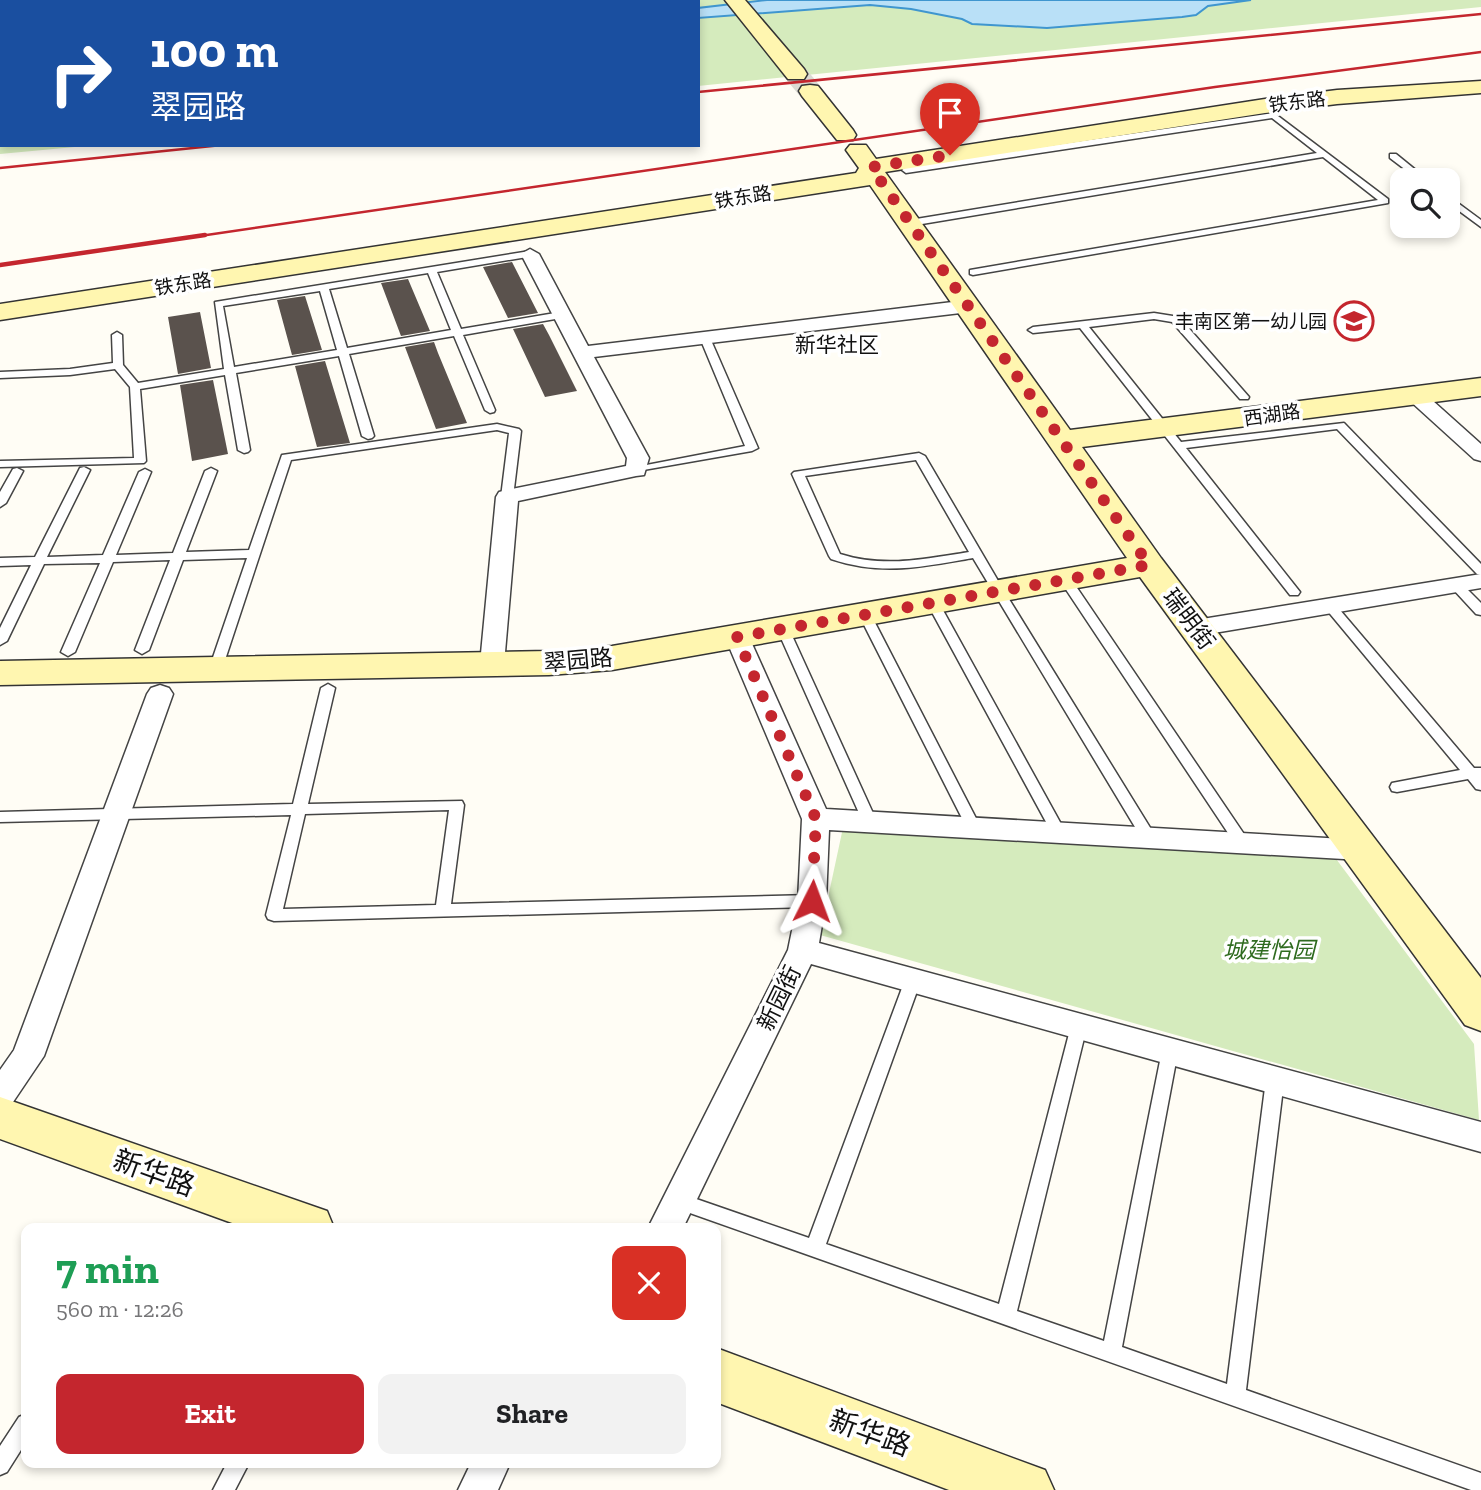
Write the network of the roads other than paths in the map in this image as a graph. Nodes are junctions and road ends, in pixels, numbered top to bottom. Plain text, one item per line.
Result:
1 (735, 0) edge
2 (1481, 87) edge
3 (858, 151) junction
4 (1325, 154) junction
5 (1393, 156) dead end
6 (1408, 168) edge
7 (905, 170) dead end
8 (1460, 208) edge
9 (910, 223) junction
10 (1481, 223) edge
11 (530, 254) joint
12 (431, 270) junction
13 (973, 272) dead end
14 (324, 287) junction
15 (969, 306) junction
16 (0, 312) edge
17 (561, 315) junction
18 (1082, 324) junction
19 (1033, 330) dead end
20 (457, 332) junction
21 (117, 335) dead end
22 (705, 338) junction
23 (343, 352) junction
24 (580, 353) junction
25 (118, 365) junction
26 (230, 371) junction
27 (0, 375) edge
28 (135, 387) junction
29 (1481, 387) edge
30 (1416, 396) junction
31 (1244, 397) dead end
32 (490, 410) dead end
33 (368, 436) dead end
34 (1171, 438) junction
35 (1064, 440) junction
36 (244, 450) dead end
37 (1481, 455) edge
38 (0, 464) edge
39 (84, 470) dead end
40 (636, 470) junction
41 (17, 471) dead end
42 (211, 471) dead end
43 (145, 472) dead end
44 (507, 497) junction
45 (0, 503) edge
46 (254, 554) junction
47 (976, 554) junction
48 (178, 556) junction
49 (108, 559) junction
50 (40, 561) junction
51 (0, 562) edge
52 (1149, 565) junction
53 (1481, 571) edge
54 (1066, 579) junction
55 (1481, 581) edge
56 (1456, 585) junction
57 (998, 591) junction
58 (1294, 592) dead end
59 (933, 603) junction
60 (1330, 606) junction
61 (1481, 611) edge
62 (864, 615) junction
63 (1196, 628) junction
64 (783, 629) junction
65 (737, 637) junction
66 (0, 641) edge
67 (142, 650) dead end
68 (68, 652) dead end
69 (492, 664) junction
70 (216, 669) junction
71 (0, 673) edge
72 (328, 688) dead end
73 (160, 694) dead end
74 (1478, 777) edge
75 (1397, 787) dead end
76 (299, 809) junction
77 (117, 814) junction
78 (0, 817) edge
79 (816, 819) junction
80 (870, 822) junction
81 (974, 828) junction
82 (1059, 833) junction
83 (1149, 838) junction
84 (1242, 844) junction
85 (1361, 850) junction
86 (812, 901) junction
87 (443, 911) junction
88 (803, 950) junction
89 (913, 980) junction
90 (1481, 1012) edge
91 (1079, 1026) junction
92 (1170, 1051) junction
93 (1275, 1080) junction
94 (0, 1096) edge
95 (0, 1118) edge
96 (1481, 1137) edge
97 (679, 1201) junction
98 (295, 1223) edge
99 (668, 1223) edge
100 (815, 1248) junction
101 (1006, 1316) junction
102 (1111, 1353) junction
103 (721, 1378) edge
104 (1235, 1396) junction
105 (21, 1432) edge
106 (0, 1465) edge
107 (236, 1468) edge
108 (489, 1468) edge
109 (1481, 1483) edge
110 (223, 1490) edge
111 (478, 1490) edge
112 (1025, 1490) edge

1 - 3 street, 瑞明街
2 - 3 street, 铁东路
3 - 9 street, 瑞明街
3 - 16 street, 铁东路
4 - 7 lane
4 - 9 lane
4 - 13 lane
5 - 6 lane
8 - 10 lane
9 - 15 street, 瑞明街
11 - 12 lane
11 - 17 street
12 - 14 lane
12 - 20 lane
14 - 23 lane
14 - 26 lane
15 - 22 street
15 - 35 street, 瑞明街
17 - 20 lane
17 - 24 street
18 - 19 lane
18 - 31 lane
18 - 34 lane
20 - 23 lane
20 - 32 lane
21 - 25 lane
22 - 24 street
22 - 40 lane
23 - 26 lane
23 - 33 lane
24 - 40 street
25 - 27 lane
25 - 28 lane
26 - 28 lane
26 - 36 lane
28 - 38 lane
29 - 30 street, 西湖路
30 - 34 street, 西湖路
30 - 37 street
34 - 35 street, 西湖路
34 - 53 lane
34 - 58 lane
35 - 52 street, 瑞明街
39 - 50 lane
40 - 44 street
41 - 45 lane
42 - 48 lane
43 - 49 lane
44 - 46 lane
44 - 69 street
46 - 48 lane
46 - 70 lane
47 - 47 lane
47 - 57 lane
48 - 49 lane
48 - 67 lane
49 - 50 lane
49 - 68 lane
50 - 51 lane
50 - 66 lane
52 - 54 street, 翠园路
52 - 63 street, 瑞明街
54 - 57 street, 翠园路
54 - 84 lane
55 - 56 street
56 - 60 street
56 - 61 lane
57 - 59 street, 翠园路
57 - 83 lane
59 - 62 street, 翠园路
59 - 82 lane
60 - 63 street
60 - 74 lane
62 - 64 street, 翠园路
62 - 81 lane
63 - 85 street, 瑞明街
64 - 65 street, 翠园路
64 - 80 lane
65 - 69 street, 翠园路
65 - 79 street, 新园街
69 - 70 street, 翠园路
70 - 71 street, 翠园路
72 - 76 lane
73 - 77 street
74 - 75 lane
76 - 77 lane
76 - 87 lane
76 - 87 lane
77 - 78 lane
77 - 94 street
79 - 80 street
79 - 86 street, 新园街
80 - 81 street
81 - 82 street
82 - 83 street
83 - 84 street
84 - 85 street
85 - 90 street, 瑞明街
86 - 87 lane
86 - 88 street, 新园街
88 - 89 street
88 - 97 street, 新园街
89 - 91 street
89 - 100 lane
91 - 92 street
91 - 101 lane
92 - 93 street
92 - 102 lane
93 - 96 street
93 - 104 lane
95 - 98 street, 新华路
97 - 99 street, 新园街
97 - 100 lane
100 - 101 lane
101 - 102 lane
102 - 104 lane
103 - 112 street, 新华路
104 - 109 lane
105 - 106 lane
107 - 110 lane
108 - 111 street

